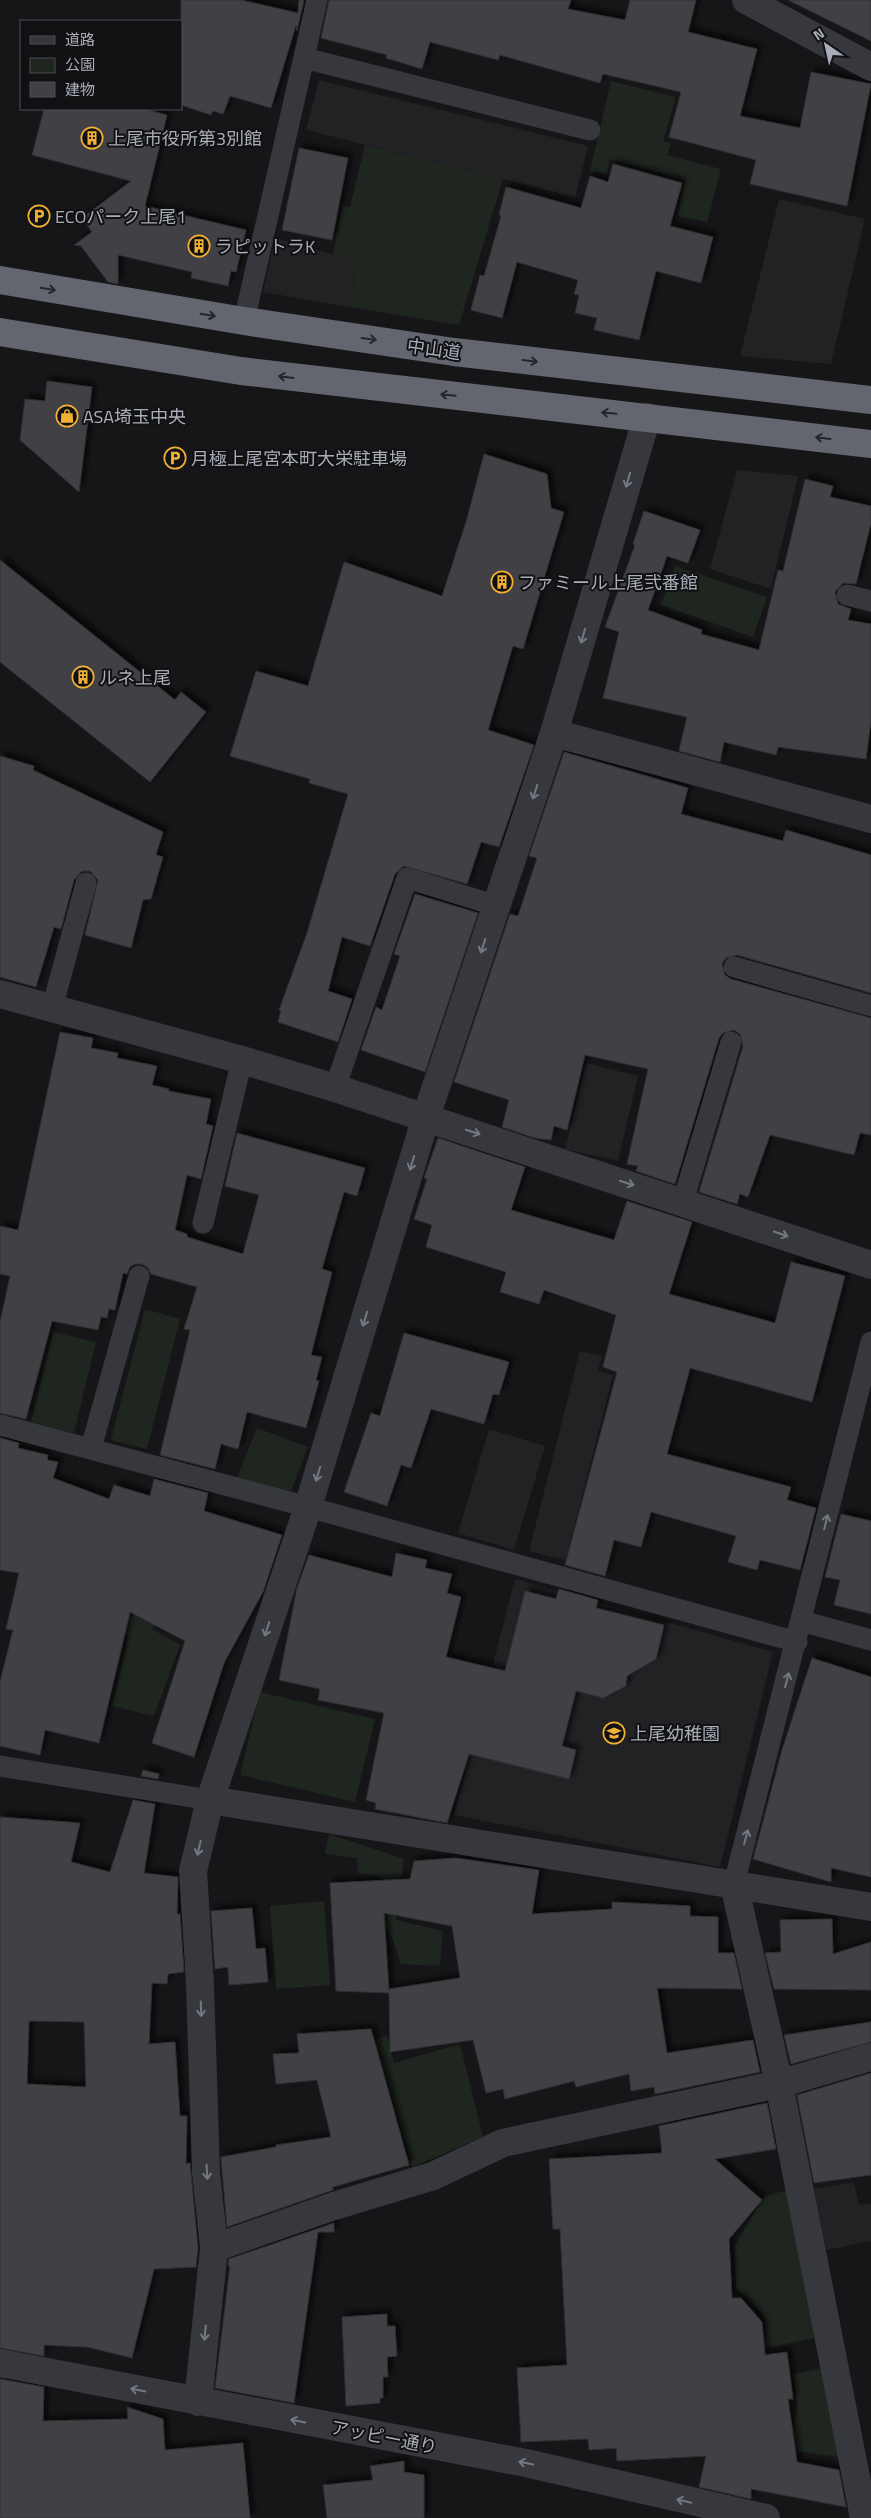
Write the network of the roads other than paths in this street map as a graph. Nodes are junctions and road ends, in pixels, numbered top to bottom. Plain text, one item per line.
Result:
1 (317, 0) edge
2 (746, 0) edge
3 (304, 58) junction
4 (871, 67) edge
5 (590, 130) dead end
6 (0, 280) edge
7 (244, 321) junction
8 (0, 332) edge
9 (871, 400) edge
10 (647, 417) junction
11 (871, 444) edge
12 (847, 595) dead end
13 (871, 601) edge
14 (554, 733) junction
15 (871, 819) edge
16 (86, 883) dead end
17 (497, 906) junction
18 (734, 968) dead end
19 (0, 994) edge
20 (871, 1006) edge
21 (52, 1008) junction
22 (731, 1042) dead end
23 (242, 1060) junction
24 (335, 1088) junction
25 (426, 1117) junction
26 (683, 1201) junction
27 (203, 1223) dead end
28 (871, 1265) edge
29 (139, 1276) dead end
30 (871, 1342) edge
31 (0, 1425) edge
32 (91, 1448) junction
33 (308, 1507) junction
34 (802, 1621) junction
35 (871, 1640) edge
36 (796, 1642) junction
37 (0, 1766) edge
38 (210, 1800) junction
39 (734, 1884) junction
40 (871, 1906) edge
41 (871, 2056) edge
42 (779, 2084) junction
43 (214, 2248) junction
44 (0, 2363) edge
45 (198, 2402) junction
46 (714, 2513) edge
47 (766, 2518) edge
48 (864, 2518) edge

1 - 3 lane
2 - 4 street
3 - 5 lane
3 - 7 lane
6 -> 7 highway, 中山道
7 -> 9 highway, 中山道
10 -> 8 highway
11 -> 10 highway
10 -> 14 street
12 - 13 lane
14 - 15 street
14 -> 17 street
16 - 21 lane
17 - 24 lane
17 -> 25 street
18 - 20 lane
19 - 21 street
21 - 23 street
22 - 26 lane
23 - 24 street
23 - 27 lane
24 - 25 street
25 -> 26 street
25 -> 33 street
26 -> 28 street
29 - 32 lane
34 -> 30 lane
31 - 32 lane
32 - 33 lane
33 - 36 lane
33 -> 38 street
34 - 35 lane
34 - 36 lane
39 -> 36 lane
37 - 38 lane
38 - 39 street
38 -> 43 street
39 - 40 street
39 - 42 street
41 - 42 street
42 - 43 street
42 - 48 street
43 -> 45 street
45 -> 44 street, アッピー通り
46 -> 45 street, アッピー通り
46 - 47 street, アッピー通り

